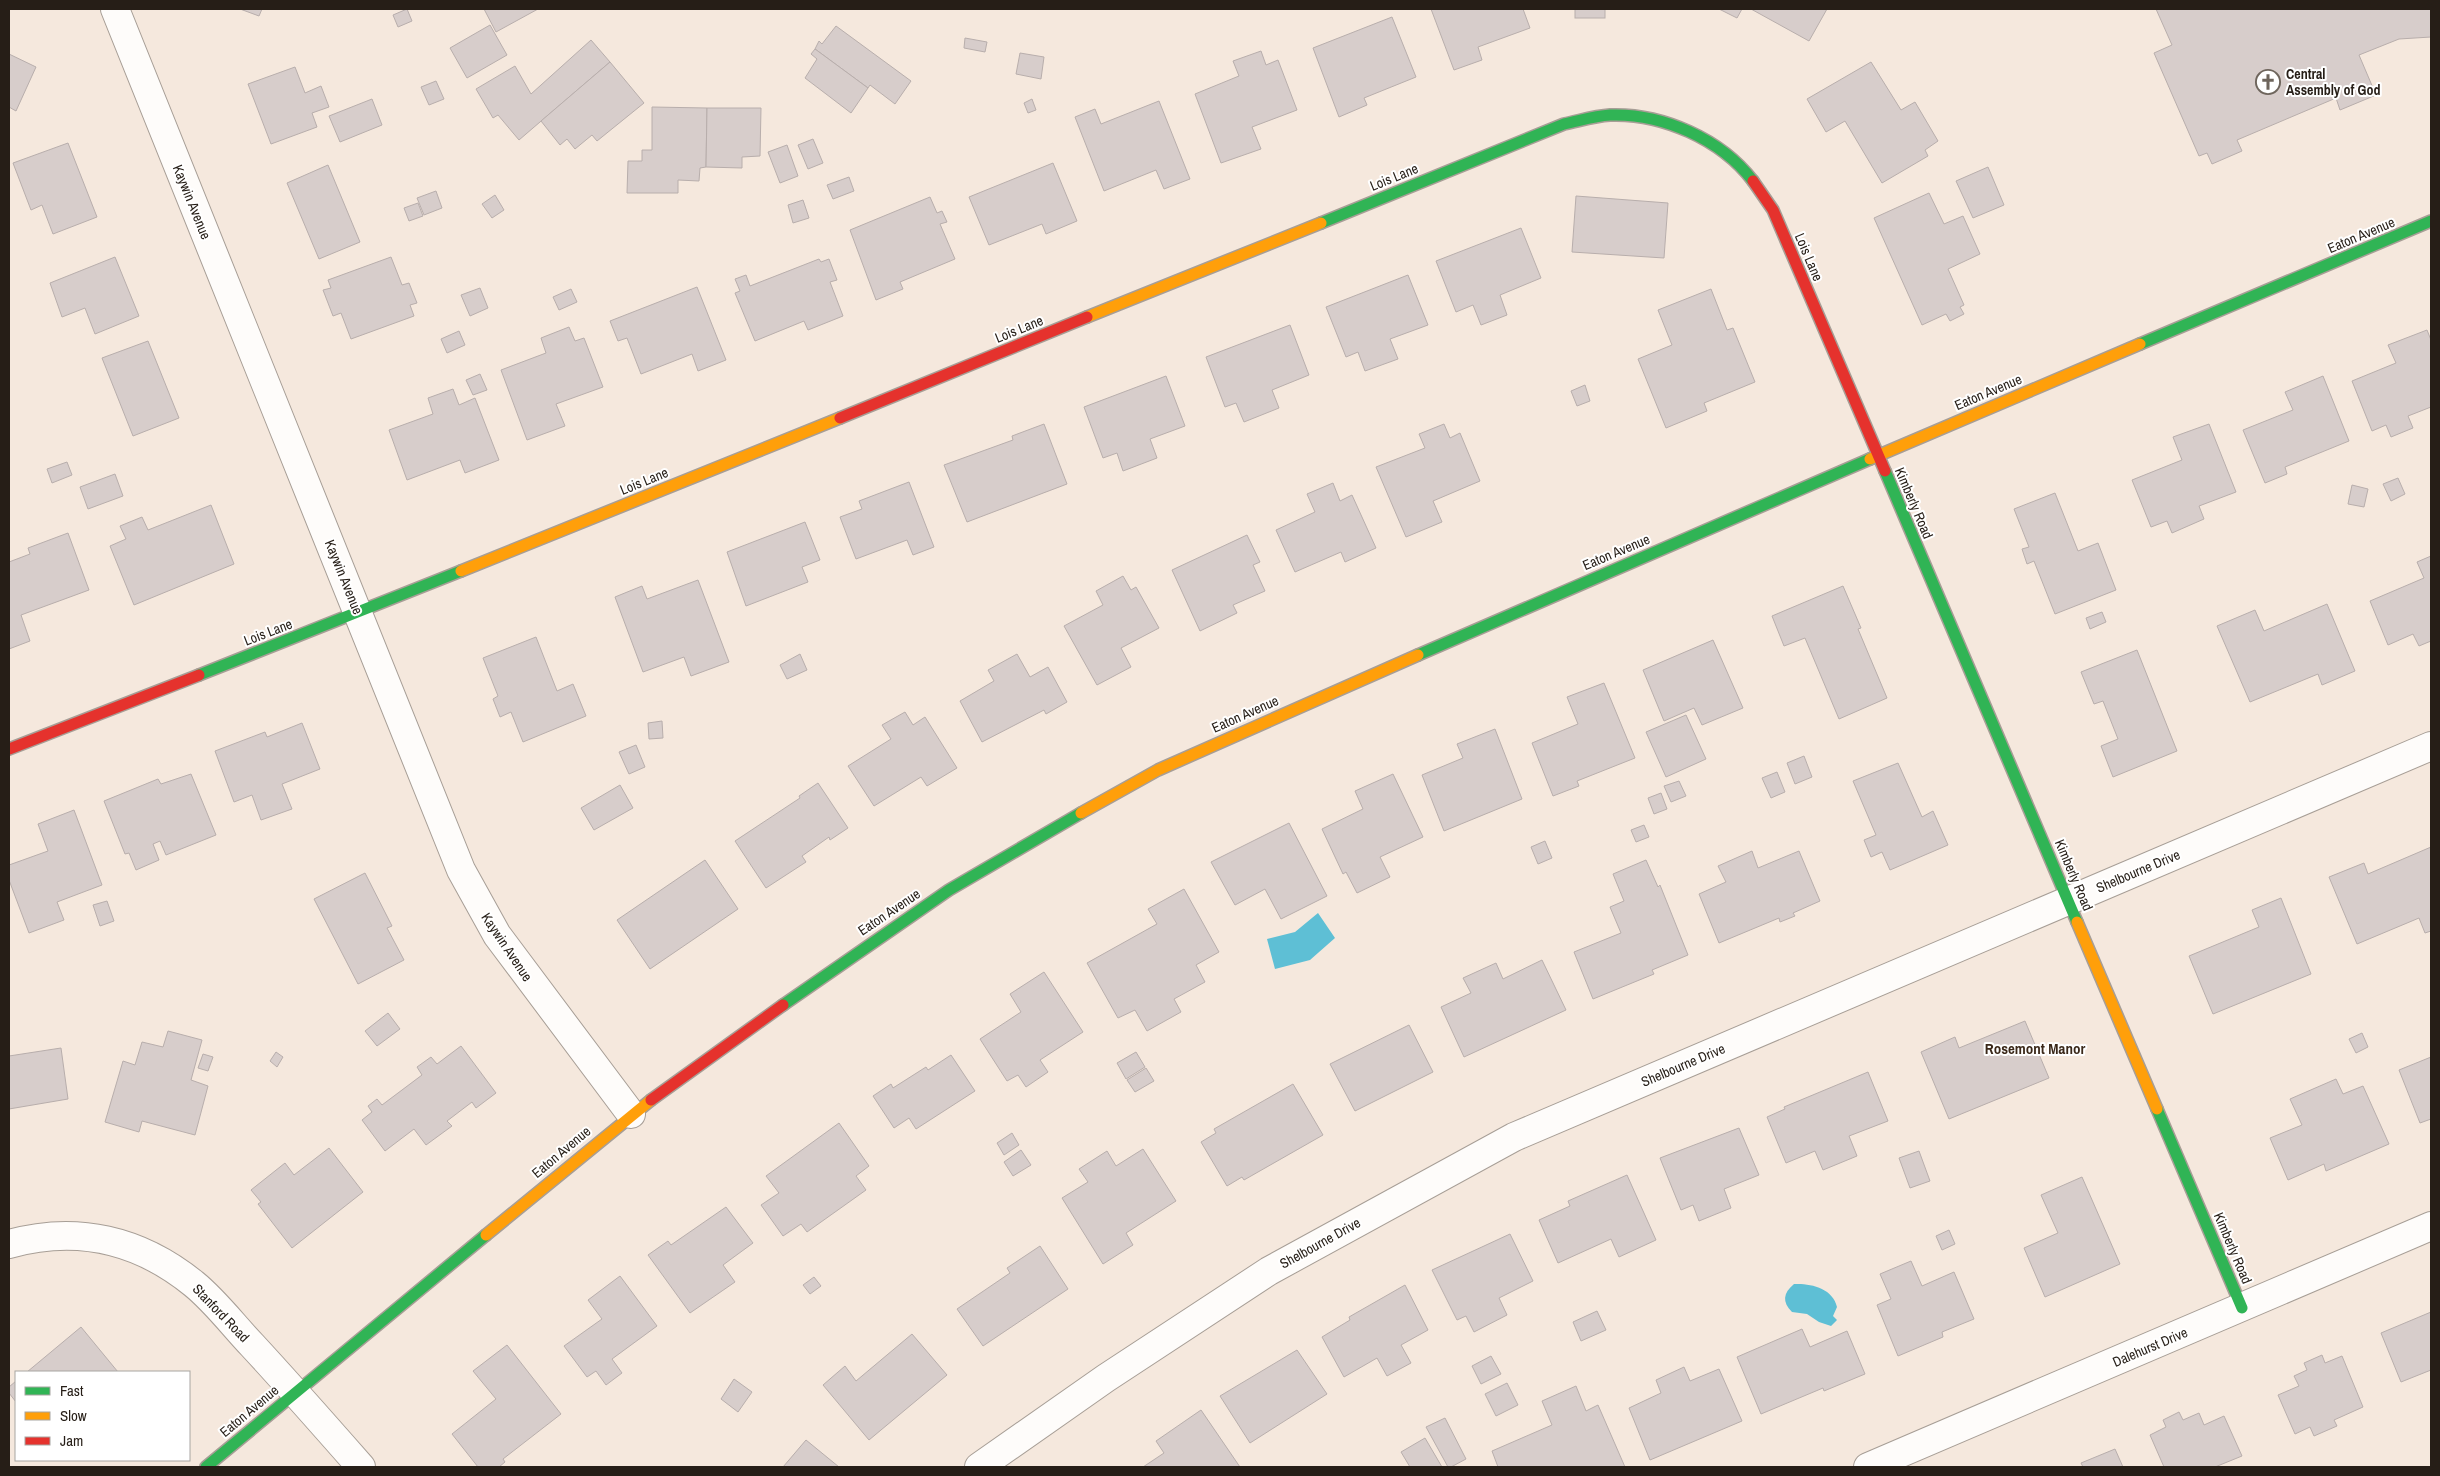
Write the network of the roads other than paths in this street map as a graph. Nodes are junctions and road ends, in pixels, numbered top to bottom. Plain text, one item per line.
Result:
1 (115, 9) edge
2 (2431, 221) edge
3 (1877, 456) junction
4 (358, 613) junction
5 (2431, 746) edge
6 (9, 749) edge
7 (2069, 900) junction
8 (631, 1114) junction
9 (2431, 1226) edge
10 (9, 1244) edge
11 (2242, 1308) junction
12 (295, 1392) junction
13 (206, 1467) edge
14 (360, 1467) edge
15 (979, 1467) edge
16 (1868, 1467) edge

1 - 4 street, Kaywin Avenue
2 - 3 street, Eaton Avenue
3 - 4 street, Lois Lane
3 - 7 street, Kimberly Road
3 - 8 street, Eaton Avenue
4 - 6 street, Lois Lane
4 - 8 street, Kaywin Avenue
5 - 7 street, Shelbourne Drive
7 - 11 street, Kimberly Road
7 - 15 street, Shelbourne Drive
8 - 12 street, Eaton Avenue
9 - 11 street, Dalehurst Drive
10 - 12 street, Stanford Road
11 - 16 street, Dalehurst Drive
12 - 13 street, Eaton Avenue
12 - 14 street, Stanford Road

